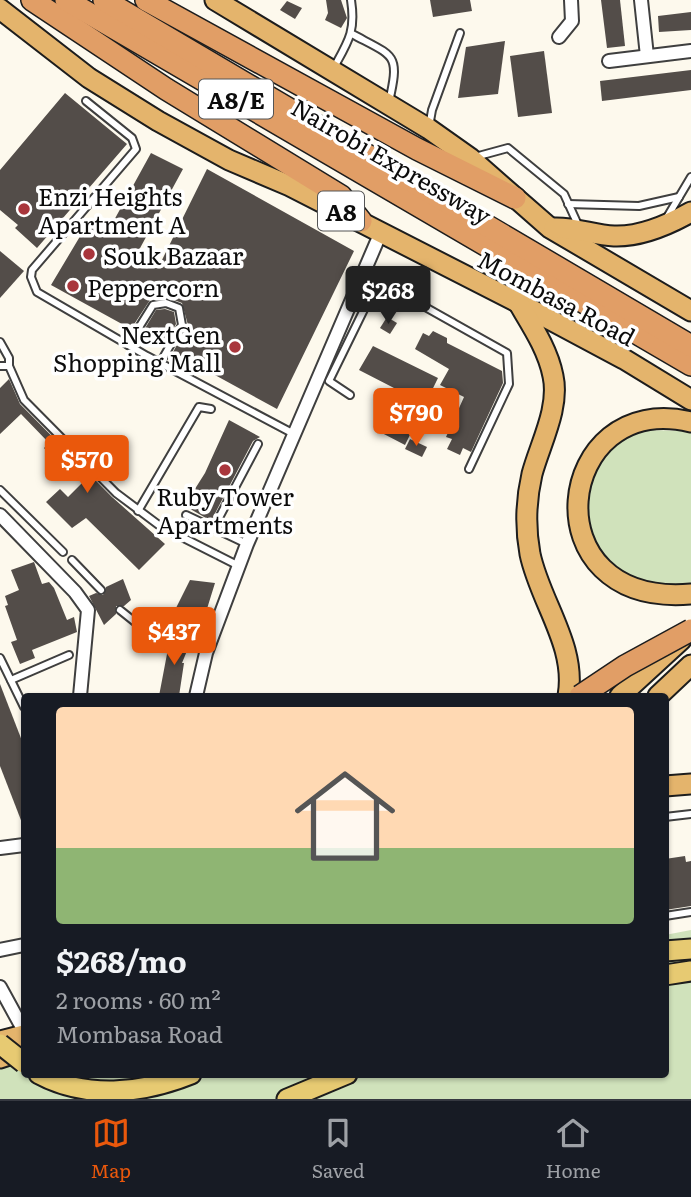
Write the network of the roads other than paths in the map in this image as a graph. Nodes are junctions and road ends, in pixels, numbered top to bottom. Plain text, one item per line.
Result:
1 (32, 0) edge
2 (66, 0) edge
3 (104, 0) edge
4 (146, 0) edge
5 (351, 0) edge
6 (571, 0) edge
7 (641, 0) edge
8 (221, 2) edge
9 (0, 9) edge
10 (460, 33) dead end
11 (352, 34) junction
12 (559, 37) dead end
13 (691, 51) edge
14 (647, 56) junction
15 (608, 61) dead end
16 (332, 71) junction
17 (86, 101) dead end
18 (388, 105) junction
19 (429, 129) junction
20 (470, 158) junction
21 (691, 177) edge
22 (411, 192) junction
23 (515, 198) junction
24 (568, 204) junction
25 (685, 204) edge
26 (360, 221) junction
27 (550, 229) junction
28 (581, 231) junction
29 (381, 232) junction
30 (355, 288) junction
31 (373, 290) junction
32 (368, 299) junction
33 (519, 303) junction
34 (691, 311) edge
35 (0, 342) edge
36 (128, 345) junction
37 (691, 346) edge
38 (160, 363) junction
39 (691, 365) edge
40 (0, 366) edge
41 (9, 366) junction
42 (350, 395) dead end
43 (691, 400) edge
44 (211, 409) dead end
45 (691, 422) edge
46 (294, 433) junction
47 (258, 444) dead end
48 (470, 469) dead end
49 (0, 490) edge
50 (138, 511) junction
51 (0, 515) edge
52 (186, 515) dead end
53 (213, 529) junction
54 (247, 544) junction
55 (63, 552) dead end
56 (72, 560) dead end
57 (239, 566) junction
58 (101, 590) dead end
59 (691, 594) edge
60 (120, 610) dead end
61 (191, 617) dead end
62 (204, 617) dead end
63 (218, 621) junction
64 (691, 630) edge
65 (182, 638) dead end
66 (165, 646) dead end
67 (69, 655) dead end
68 (0, 658) edge
69 (691, 665) edge
70 (11, 681) junction
71 (80, 693) edge
72 (197, 693) edge
73 (568, 693) edge
74 (584, 693) edge
75 (623, 693) edge
76 (661, 693) edge
77 (21, 702) edge
78 (691, 784) edge
79 (669, 786) edge
80 (691, 814) edge
81 (669, 817) edge
82 (21, 845) edge
83 (0, 848) edge
84 (691, 912) edge
85 (669, 915) edge
86 (21, 946) edge
87 (691, 949) edge
88 (0, 950) edge
89 (669, 951) edge
90 (691, 971) edge
91 (669, 974) edge
92 (0, 986) edge
93 (21, 1027) edge
94 (21, 1034) edge
95 (0, 1042) edge
96 (21, 1052) edge
97 (0, 1058) edge
98 (21, 1060) edge
99 (44, 1078) edge
100 (181, 1078) edge
101 (337, 1078) edge
102 (287, 1099) edge

1 - 26 highway
2 - 22 highway, Nairobi Expressway / A8/E
3 - 22 highway, Nairobi Expressway / A8/E
4 - 23 highway
5 - 11 lane
6 - 12 street
7 - 14 street
8 - 16 highway
9 - 26 highway, Mombasa Road / A8
10 - 19 lane
11 - 16 lane
11 - 18 lane
13 - 14 street
14 - 15 street
16 - 18 highway
17 - 36 lane
18 - 19 highway
19 - 20 highway
20 - 23 highway
20 - 24 lane
21 - 25 lane
22 - 37 highway, Nairobi Expressway / A8/E
22 - 39 highway, Nairobi Expressway / A8/E
23 - 27 highway
24 - 25 lane
24 - 28 lane
25 - 28 highway
26 - 29 highway, Mombasa Road / A8
27 - 28 highway
27 - 34 highway
29 - 30 street
29 - 33 highway, Mombasa Road / A8
30 - 31 lane
30 - 32 lane
30 - 46 street
31 - 32 lane
31 - 48 lane
32 - 42 lane
33 - 43 highway, Mombasa Road / A8
33 - 73 highway
35 - 41 lane
36 - 38 lane
36 - 38 lane
38 - 46 lane
40 - 41 lane
41 - 50 lane
44 - 50 lane
45 - 59 highway
46 - 54 street
47 - 53 lane
49 - 55 lane
50 - 57 lane
51 - 71 street
52 - 53 lane
53 - 54 lane
54 - 57 street
56 - 58 lane
57 - 63 street
60 - 66 lane
61 - 65 lane
62 - 63 lane
63 - 72 street
64 - 74 highway, bridge
64 - 75 highway
67 - 70 lane
68 - 70 lane
69 - 76 highway
70 - 77 lane
78 - 79 highway
80 - 81 lane
82 - 83 street
84 - 85 lane
86 - 88 street
87 - 89 main road
90 - 91 main road
92 - 93 street
94 - 95 highway
95 - 98 main road, bridge
96 - 97 highway
99 - 100 main road
101 - 102 main road

